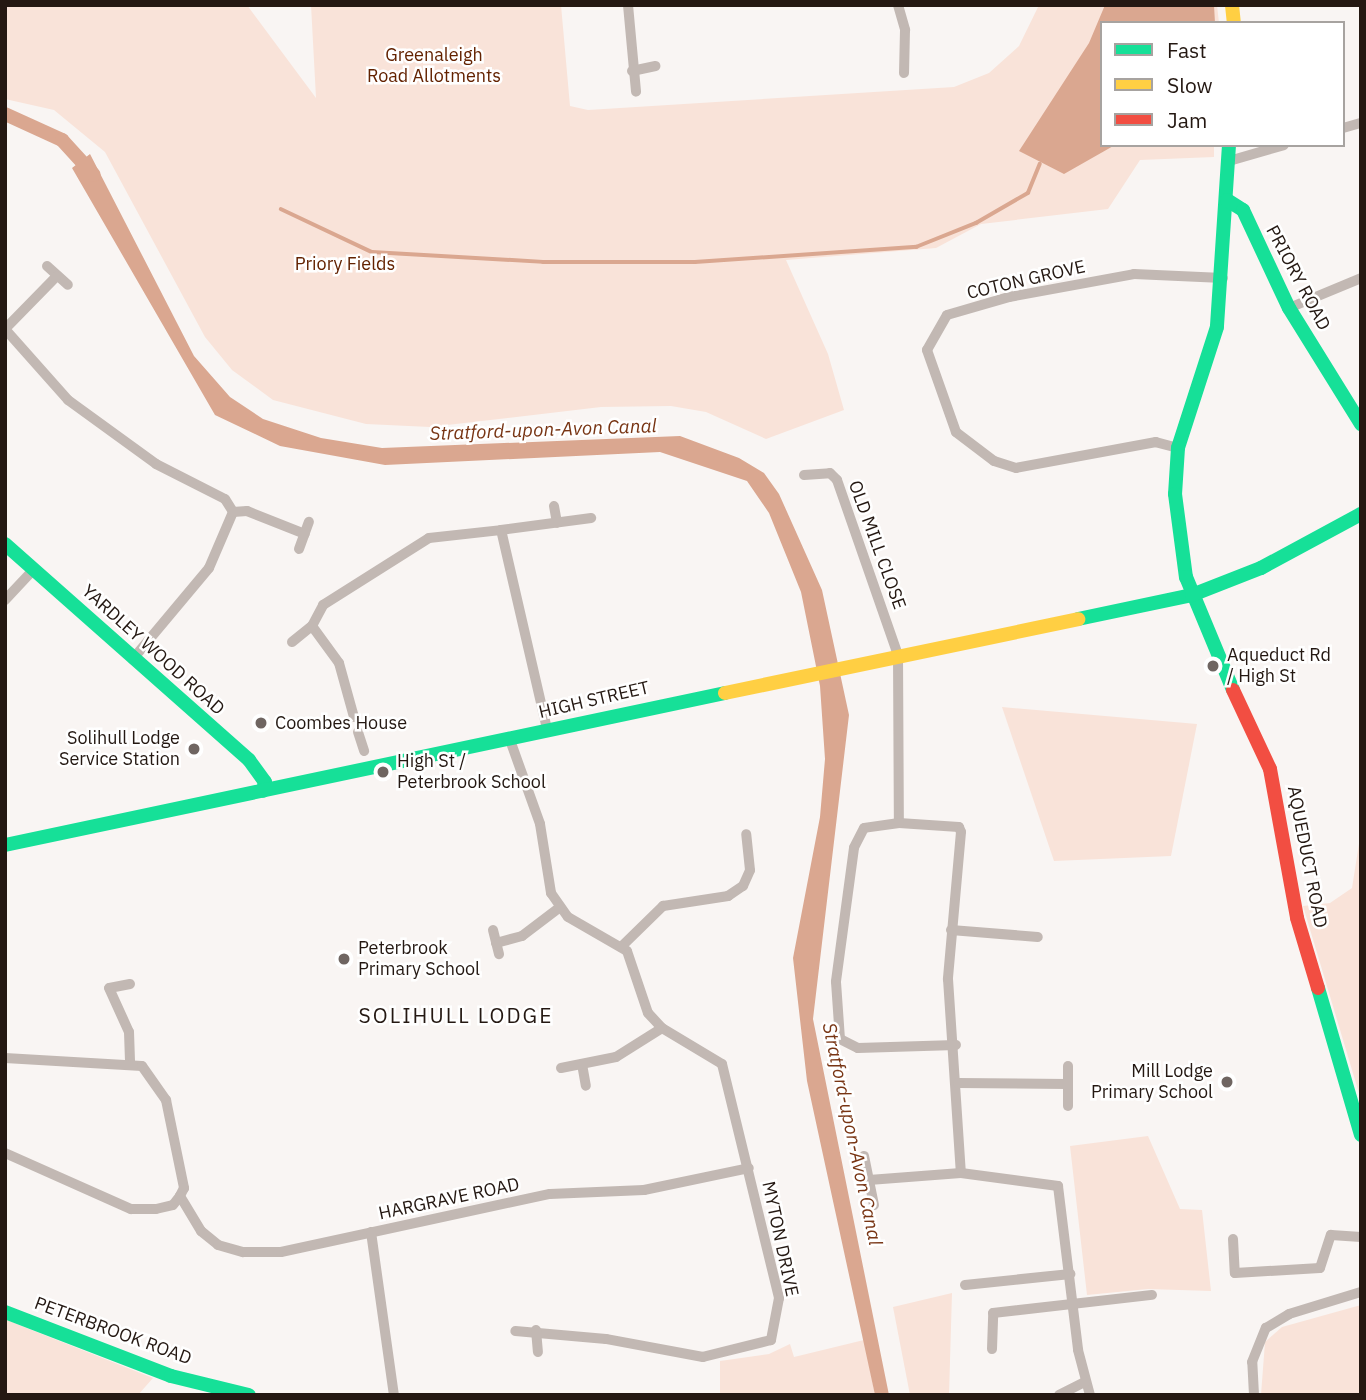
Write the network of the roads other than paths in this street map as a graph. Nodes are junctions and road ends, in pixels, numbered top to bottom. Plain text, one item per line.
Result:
1 (628, 5) edge
2 (898, 5) edge
3 (655, 66) dead end
4 (632, 71) junction
5 (904, 73) dead end
6 (636, 92) dead end
7 (1230, 147) edge
8 (1278, 147) edge
9 (1229, 162) junction
10 (1227, 200) junction
11 (47, 266) dead end
12 (56, 277) junction
13 (1223, 278) junction
14 (1361, 278) edge
15 (68, 285) dead end
16 (1289, 308) junction
17 (5, 329) edge
18 (1361, 424) edge
19 (1178, 448) junction
20 (804, 475) dead end
21 (554, 506) dead end
22 (233, 512) junction
23 (1361, 514) edge
24 (591, 518) dead end
25 (309, 522) dead end
26 (557, 523) junction
27 (501, 530) junction
28 (305, 534) junction
29 (5, 544) edge
30 (299, 549) dead end
31 (34, 569) junction
32 (1192, 595) junction
33 (5, 600) edge
34 (312, 626) junction
35 (292, 642) dead end
36 (898, 655) junction
37 (133, 659) junction
38 (354, 717) dead end
39 (547, 729) junction
40 (358, 732) dead end
41 (510, 740) junction
42 (364, 751) dead end
43 (263, 791) junction
44 (900, 823) junction
45 (746, 834) dead end
46 (5, 845) edge
47 (560, 907) junction
48 (493, 930) dead end
49 (951, 930) junction
50 (1038, 937) dead end
51 (621, 947) junction
52 (130, 984) dead end
53 (662, 1028) junction
54 (956, 1045) junction
55 (5, 1058) edge
56 (130, 1061) junction
57 (582, 1064) junction
58 (1068, 1066) dead end
59 (561, 1069) dead end
60 (958, 1083) junction
61 (1067, 1084) junction
62 (586, 1086) dead end
63 (1068, 1106) dead end
64 (1361, 1135) edge
65 (5, 1153) edge
66 (864, 1156) dead end
67 (750, 1168) junction
68 (961, 1173) junction
69 (869, 1180) junction
70 (180, 1196) junction
71 (874, 1205) dead end
72 (371, 1232) junction
73 (1361, 1237) edge
74 (1233, 1239) dead end
75 (1070, 1274) junction
76 (965, 1285) dead end
77 (1361, 1292) edge
78 (1152, 1295) dead end
79 (1074, 1305) junction
80 (5, 1312) edge
81 (536, 1330) junction
82 (515, 1331) dead end
83 (992, 1349) dead end
84 (538, 1352) dead end
85 (1085, 1382) junction
86 (248, 1395) edge
87 (394, 1395) edge
88 (1059, 1395) edge
89 (1090, 1395) edge
90 (1254, 1395) edge

1 - 4 street
2 - 5 street
3 - 4 street
4 - 6 street
7 - 9 street
8 - 9 street
9 - 10 street
10 - 13 street, AQUEDUCT ROAD
10 - 16 street, PRIORY ROAD
11 - 12 street
12 - 15 street
12 - 17 street
13 - 19 street, AQUEDUCT ROAD
13 - 19 street, COTON GROVE
14 - 16 street
16 - 18 street, PRIORY ROAD
17 - 22 street
19 - 32 street, AQUEDUCT ROAD
20 - 36 street, OLD MILL CLOSE
21 - 26 street
22 - 28 street
22 - 37 street
23 - 32 street, HIGH STREET
24 - 26 street
25 - 28 street
26 - 27 street
27 - 34 street
27 - 39 street
28 - 30 street
29 - 31 street, YARDLEY WOOD ROAD
31 - 33 street
31 - 37 street, YARDLEY WOOD ROAD
32 - 36 street, HIGH STREET
32 - 64 street, AQUEDUCT ROAD
34 - 35 street
34 - 38 street
36 - 39 street, HIGH STREET
36 - 44 street
37 - 43 street, YARDLEY WOOD ROAD
39 - 41 street, HIGH STREET
40 - 42 street
41 - 43 street, HIGH STREET
41 - 47 street
43 - 46 street, HIGH STREET
44 - 49 street
44 - 54 street
45 - 51 street
47 - 48 street
47 - 51 street, MYTON DRIVE
49 - 50 street
49 - 54 street
51 - 53 street, MYTON DRIVE
52 - 56 street
53 - 57 street
53 - 67 street, MYTON DRIVE
54 - 60 street
55 - 56 street
56 - 70 street, HARGRAVE ROAD
57 - 59 street
57 - 62 street
58 - 61 street
60 - 61 street
60 - 68 street
61 - 63 street
65 - 70 street
66 - 69 street
67 - 72 street, HARGRAVE ROAD
67 - 81 street, MYTON DRIVE
68 - 69 street
68 - 75 street
69 - 71 street
70 - 72 street, HARGRAVE ROAD
72 - 87 street
73 - 74 street
75 - 76 street
75 - 79 street
77 - 90 street
78 - 79 street
79 - 83 street
79 - 85 street
80 - 86 street, PETERBROOK ROAD
81 - 82 street, MYTON DRIVE
81 - 84 street
85 - 88 street
85 - 89 street

